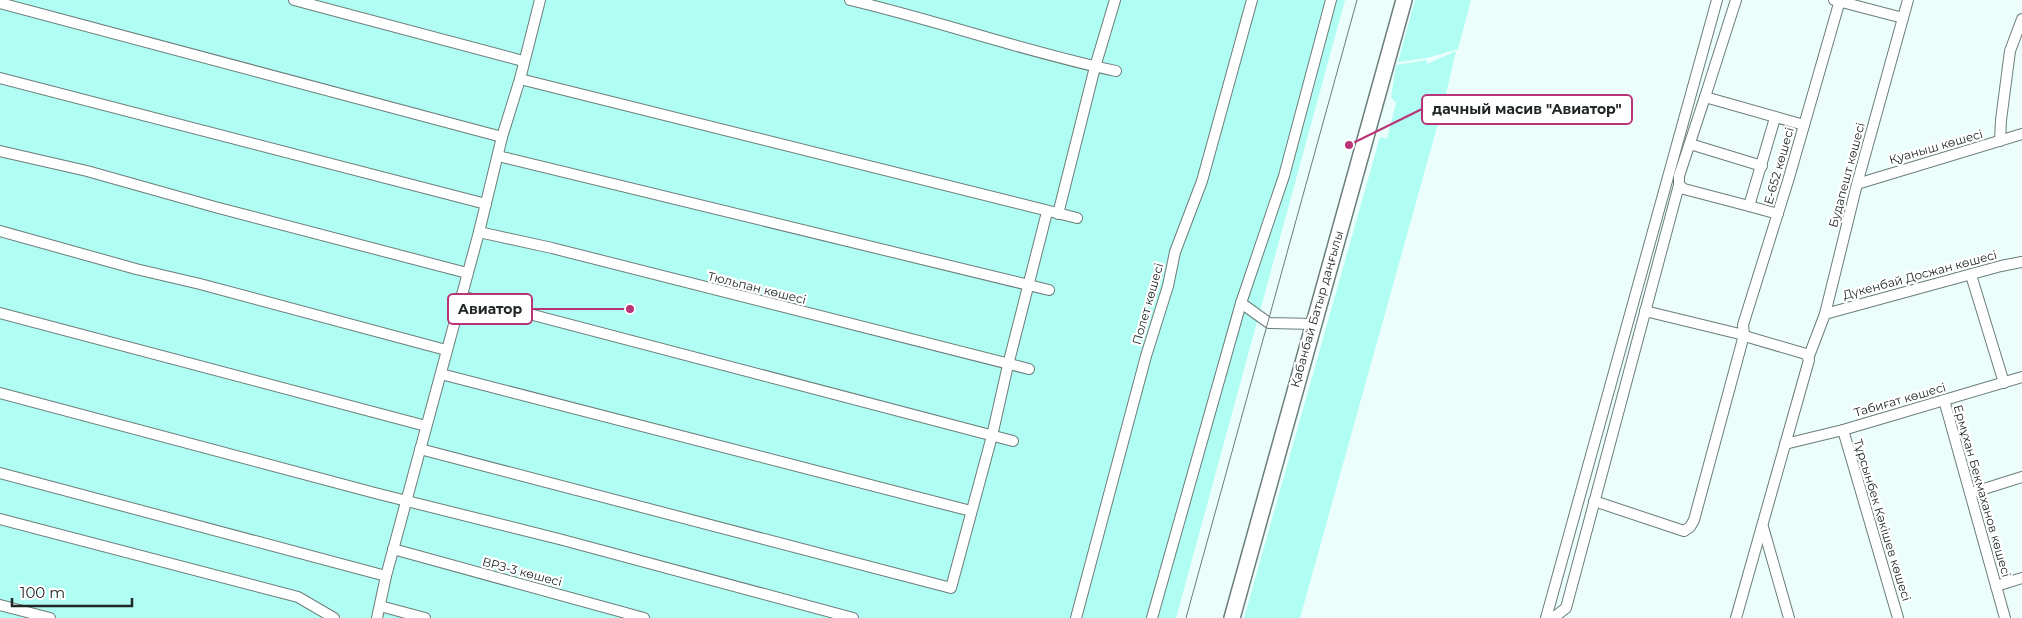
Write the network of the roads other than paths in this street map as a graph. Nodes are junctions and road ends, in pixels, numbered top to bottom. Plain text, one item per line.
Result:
1 (294, 0) edge
2 (540, 0) edge
3 (850, 0) edge
4 (1115, 0) edge
5 (1252, 0) edge
6 (1331, 0) edge
7 (1404, 0) edge
8 (1718, 0) edge
9 (1736, 0) edge
10 (1908, 0) edge
11 (1838, 1) edge
12 (0, 3) edge
13 (1903, 18) junction
14 (2022, 20) edge
15 (523, 61) junction
16 (1096, 66) junction
17 (1116, 71) dead end
18 (0, 78) edge
19 (520, 79) junction
20 (1705, 96) junction
21 (1775, 118) junction
22 (1804, 125) junction
23 (2022, 134) edge
24 (502, 137) junction
25 (2000, 141) junction
26 (1690, 144) junction
27 (0, 151) edge
28 (498, 156) junction
29 (1762, 166) junction
30 (1857, 184) junction
31 (1679, 185) junction
32 (486, 204) junction
33 (1749, 206) junction
34 (1046, 212) junction
35 (1058, 214) junction
36 (1778, 214) junction
37 (1077, 218) dead end
38 (0, 231) edge
39 (479, 232) junction
40 (2022, 262) edge
41 (467, 273) junction
42 (1971, 275) junction
43 (1027, 286) junction
44 (1050, 290) dead end
45 (461, 296) junction
46 (1241, 303) junction
47 (1645, 311) junction
48 (0, 313) edge
49 (1825, 314) junction
50 (1313, 324) junction
51 (1746, 336) junction
52 (446, 350) junction
53 (1809, 356) junction
54 (1008, 365) junction
55 (1029, 370) dead end
56 (441, 374) junction
57 (2022, 377) edge
58 (2004, 382) junction
59 (0, 393) edge
60 (1944, 400) junction
61 (426, 426) junction
62 (1843, 430) junction
63 (992, 436) junction
64 (1013, 440) dead end
65 (1785, 444) junction
66 (420, 449) junction
67 (0, 473) edge
68 (2022, 477) edge
69 (1970, 493) junction
70 (406, 500) junction
71 (1594, 501) junction
72 (971, 510) junction
73 (0, 518) edge
74 (1762, 526) junction
75 (393, 549) junction
76 (386, 576) junction
77 (2022, 578) edge
78 (1996, 586) junction
79 (0, 605) edge
80 (380, 606) junction
81 (50, 618) edge
82 (334, 618) edge
83 (376, 618) edge
84 (425, 618) edge
85 (644, 618) edge
86 (853, 618) edge
87 (1076, 618) edge
88 (1152, 618) edge
89 (1232, 618) edge
90 (1546, 618) edge
91 (1550, 618) edge
92 (1736, 618) edge
93 (1789, 618) edge
94 (1898, 618) edge
95 (2006, 618) edge

1 - 15 street
2 - 15 street
3 - 16 street
4 - 16 street
5 - 87 street, Полет көшесі
6 - 46 street
7 - 50 main road, Қабанбай Батыр даңғылы
8 - 90 street
9 - 20 street
10 - 13 street, Будапешт көшесі
11 - 13 street
11 - 22 street, Е-652 көшесі
12 - 24 street
13 - 30 street, Будапешт көшесі
14 - 25 street
15 - 19 street
16 - 17 street
16 - 35 street
18 - 32 street
19 - 24 street
19 - 34 street
20 - 21 street
20 - 26 street
21 - 22 street
21 - 29 street
22 - 36 street, Е-652 көшесі
23 - 25 street, Қуаныш көшесі
24 - 28 street
25 - 30 street, Қуаныш көшесі
26 - 29 street
26 - 31 street
27 - 41 street
28 - 32 street
28 - 43 street
29 - 33 street
30 - 49 street, Будапешт көшесі
31 - 33 street
31 - 47 street
32 - 39 street
33 - 36 street
34 - 35 street
34 - 43 street
35 - 37 street
36 - 51 street, Е-652 көшесі
38 - 52 street
39 - 41 street
39 - 54 street, Тюльпан көшесі
40 - 42 street, Дүкенбай Досжан көшесі
41 - 45 street
42 - 49 street, Дүкенбай Досжан көшесі
42 - 58 street
43 - 44 street
43 - 54 street
45 - 52 street
45 - 63 street
46 - 50 street
46 - 88 street
47 - 51 street
47 - 71 street
48 - 61 street
49 - 53 street, Будапешт көшесі
50 - 89 main road, Қабанбай Батыр даңғылы
51 - 53 street
51 - 71 street, Е-652 көшесі
52 - 56 street
53 - 65 street
54 - 55 street, Тюльпан көшесі
54 - 63 street
56 - 61 street
56 - 72 street
57 - 58 street, Табиғат көшесі
58 - 60 street, Табиғат көшесі
59 - 70 street
60 - 62 street, Табиғат көшесі
60 - 69 street, Ермұхан Бекмаханов көшесі
61 - 66 street
62 - 65 street, Табиғат көшесі
62 - 94 street, Тұрсынбек Кәкішев көшесі
63 - 64 street
63 - 72 street
65 - 74 street
66 - 70 street
66 - 72 street
67 - 76 street
68 - 69 street
69 - 78 street, Ермұхан Бекмаханов көшесі
70 - 75 street
70 - 86 street
71 - 91 street
73 - 82 street
74 - 92 street
74 - 93 street
75 - 76 street
75 - 85 street, ВРЗ-3 көшесі
76 - 80 street
77 - 78 street
78 - 95 street, Ермұхан Бекмаханов көшесі
79 - 81 street
80 - 83 street
80 - 84 street

